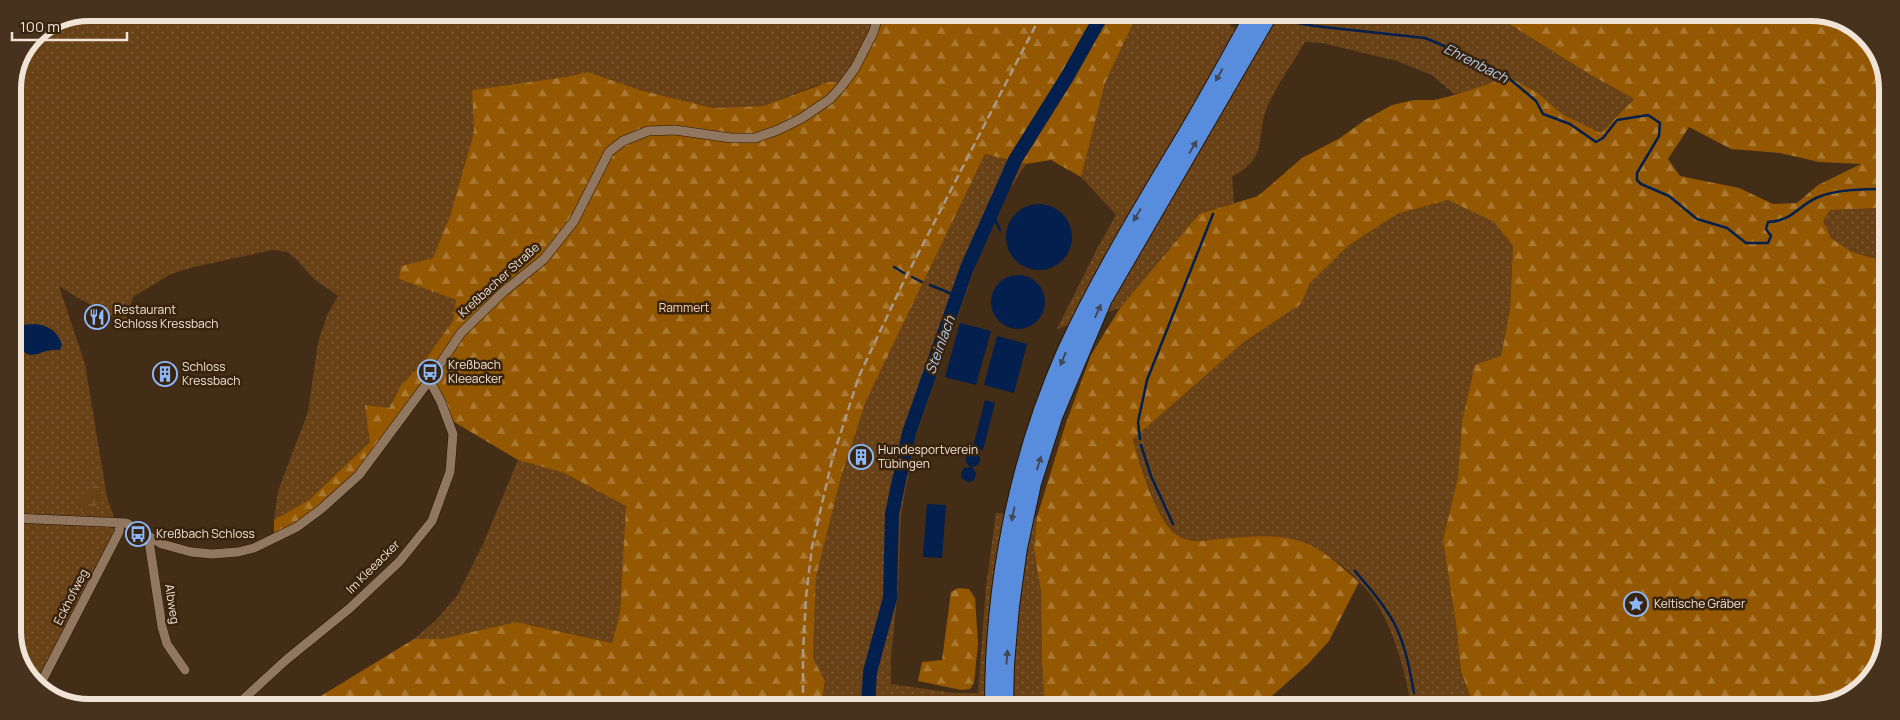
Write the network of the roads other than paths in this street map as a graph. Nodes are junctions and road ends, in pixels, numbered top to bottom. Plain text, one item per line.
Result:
1 (877, 21) edge
2 (1252, 21) edge
3 (1264, 21) edge
4 (1251, 35) junction
5 (428, 382) junction
6 (21, 518) edge
7 (120, 524) junction
8 (150, 538) junction
9 (185, 670) dead end
10 (42, 681) dead end
11 (243, 699) edge
12 (993, 699) edge
13 (1005, 699) edge

1 - 5 street, Kreßbacher Straße
2 - 4 highway
3 - 4 highway
4 -> 12 highway
13 -> 4 highway
5 - 8 street, Kreßbacher Straße
5 - 11 street, Im Kleeacker
6 - 7 street, Kreßbacher Straße
7 - 8 street, Kreßbacher Straße
7 - 10 street, Eckhofweg
8 - 9 street, Albweg

